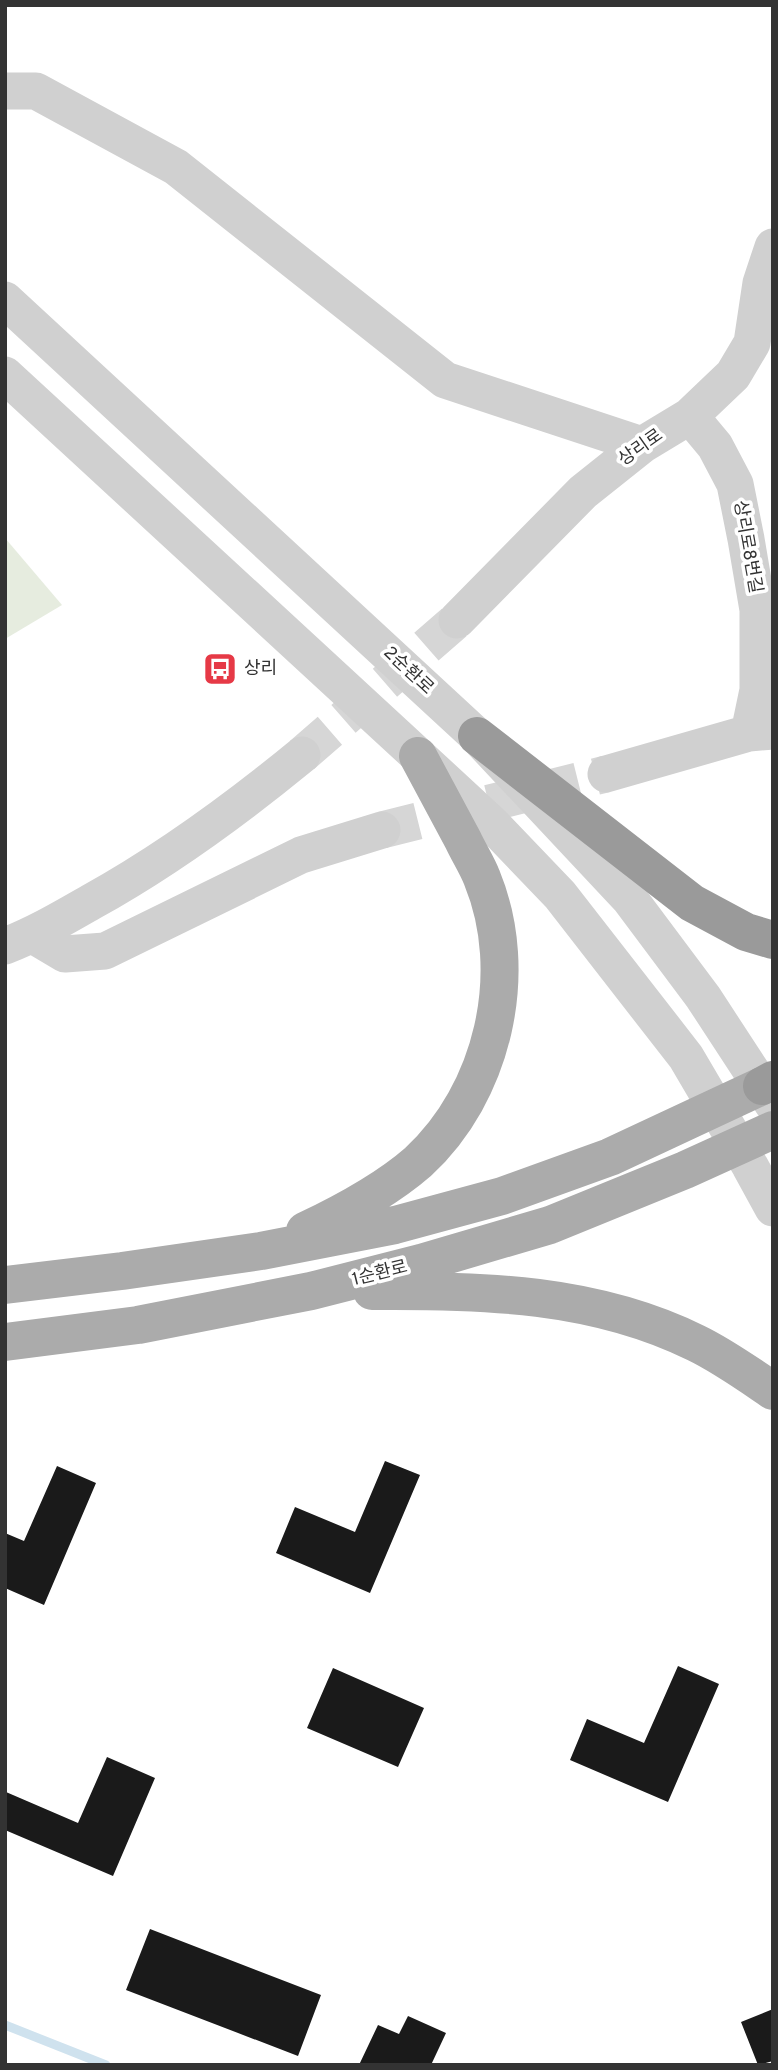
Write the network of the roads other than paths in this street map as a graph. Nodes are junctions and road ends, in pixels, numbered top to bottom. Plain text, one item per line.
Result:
1 (5, 91) edge
2 (773, 247) edge
3 (5, 300) edge
4 (5, 375) edge
5 (690, 416) junction
6 (642, 445) junction
7 (762, 562) edge
8 (457, 620) tunnel mouth
9 (761, 732) edge
10 (477, 736) junction
11 (302, 755) tunnel mouth
12 (418, 756) junction
13 (606, 775) tunnel mouth
14 (382, 830) tunnel mouth
15 (773, 940) edge
16 (19, 941) edge
17 (769, 1090) edge
18 (716, 1108) junction
19 (773, 1130) edge
20 (738, 1146) junction
21 (773, 1208) edge
22 (261, 1251) junction
23 (5, 1285) edge
24 (311, 1291) junction
25 (5, 1342) edge
26 (773, 1391) edge

1 - 6 street
2 - 5 street, 상리로
3 - 10 street, 2순환로
4 - 12 street
5 - 6 street, 상리로
5 - 7 street, 상리로8번길
6 - 8 street, 상리로
7 - 9 street, 상리로8번길
9 - 13 street
10 - 15 highway
10 - 17 street, 2순환로
11 - 16 street
12 - 18 street
12 - 22 main road
14 - 16 street
17 - 18 main road
18 - 20 street
18 - 22 main road
19 - 20 main road, 1순환로
20 - 21 street
20 - 24 main road, 1순환로
22 - 23 main road
24 - 25 main road, 1순환로
24 - 26 main road

